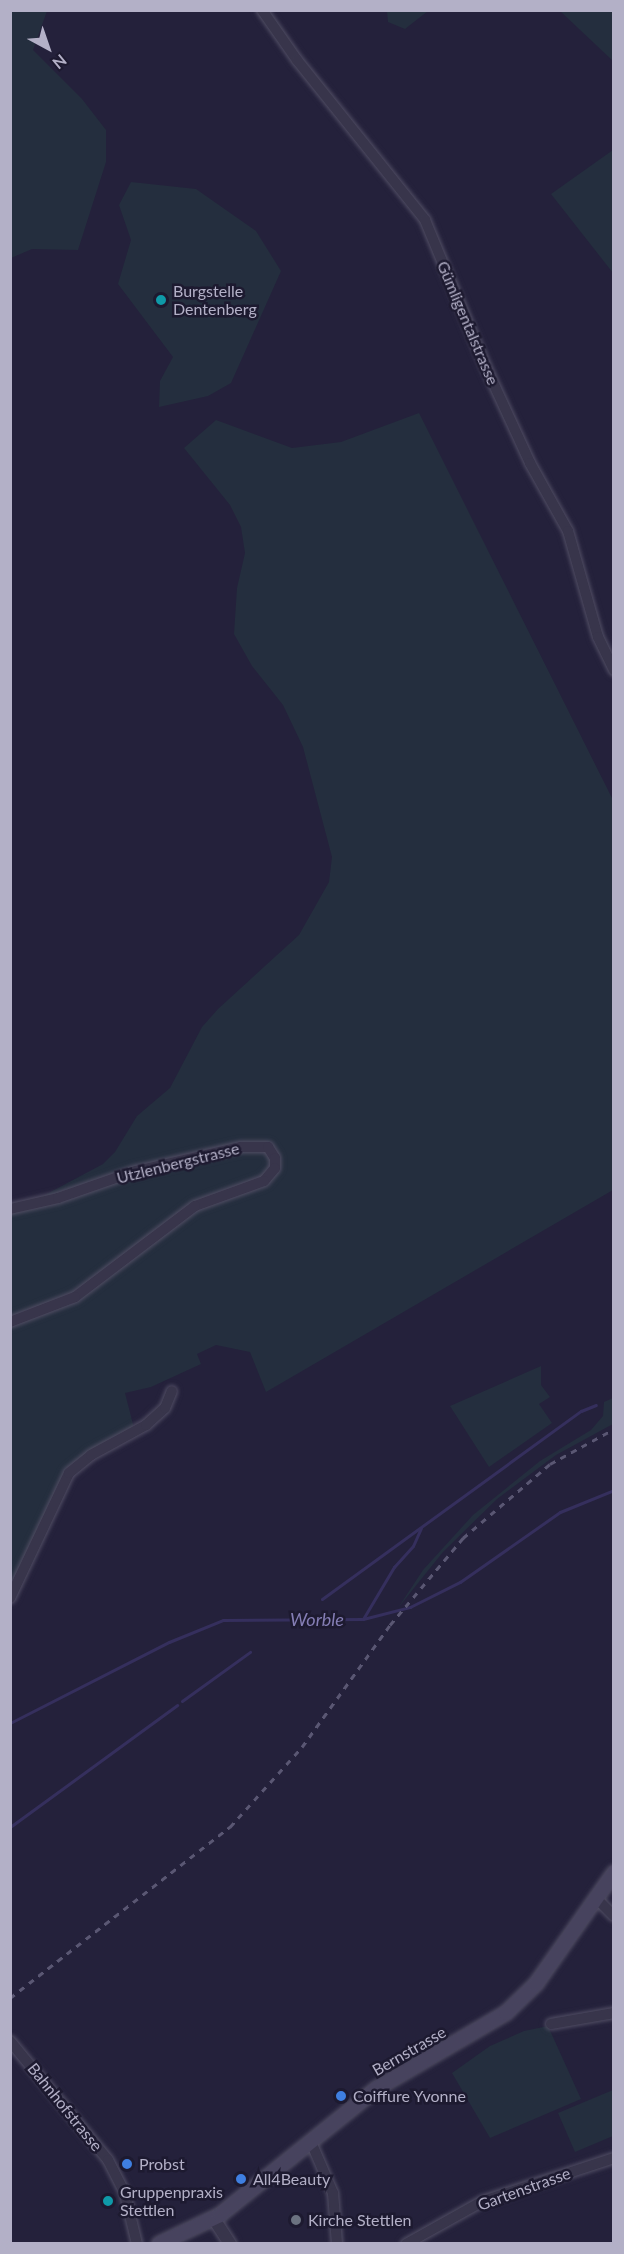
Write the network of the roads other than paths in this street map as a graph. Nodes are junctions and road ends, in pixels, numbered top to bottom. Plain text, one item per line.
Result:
1 (262, 10) edge
2 (614, 670) edge
3 (10, 1209) edge
4 (10, 1322) edge
5 (172, 1391) dead end
6 (10, 1598) edge
7 (614, 1873) edge
8 (596, 1898) junction
9 (614, 1916) edge
10 (614, 2013) edge
11 (551, 2024) dead end
12 (10, 2041) edge
13 (311, 2142) junction
14 (614, 2158) edge
15 (214, 2219) junction
16 (162, 2243) edge
17 (137, 2244) edge
18 (230, 2244) edge
19 (337, 2244) edge
20 (406, 2244) edge

1 - 2 street, Gümligentalstrasse
3 - 4 street, Utzlenbergstrasse
5 - 6 street
7 - 8 main road, Bernstrasse
8 - 9 street
8 - 13 main road, Bernstrasse
10 - 11 street
12 - 17 street, Bahnhofstrasse
13 - 15 main road, Bernstrasse
13 - 19 street
14 - 20 street, Gartenstrasse
15 - 16 main road, Bernstrasse
15 - 18 street

